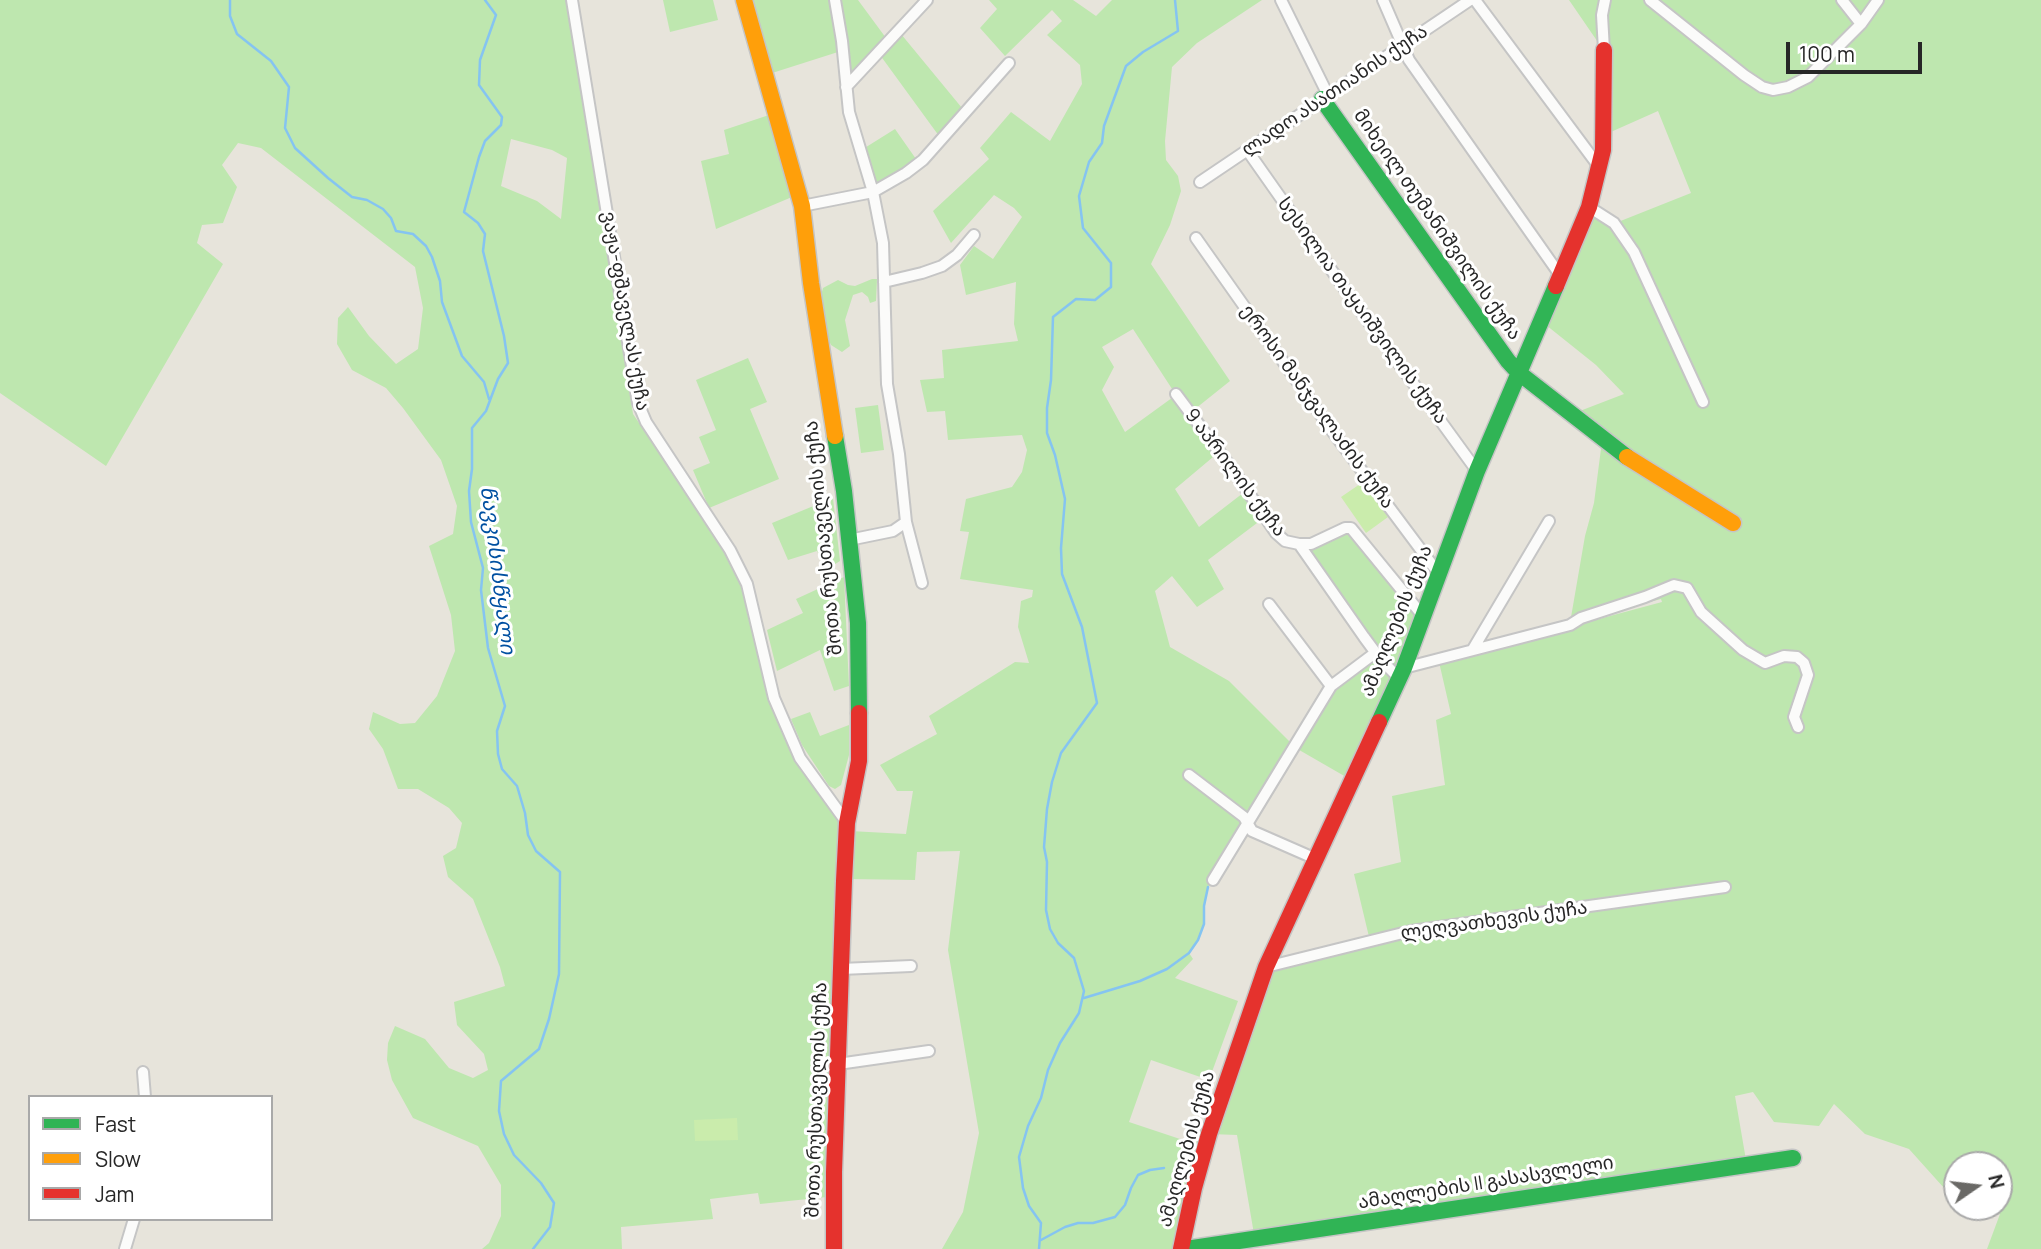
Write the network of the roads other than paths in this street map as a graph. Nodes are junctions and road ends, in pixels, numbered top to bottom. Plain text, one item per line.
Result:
1 (572, 0) edge
2 (744, 0) edge
3 (835, 0) edge
4 (927, 0) edge
5 (1281, 0) edge
6 (1383, 0) edge
7 (1470, 0) edge
8 (1475, 0) edge
9 (1605, 0) edge
10 (1650, 0) edge
11 (1842, 0) edge
12 (1878, 0) edge
13 (1861, 24) junction
14 (1403, 45) junction
15 (1604, 50) joint
16 (1009, 63) dead end
17 (846, 87) junction
18 (1325, 97) junction
19 (1247, 150) junction
20 (1600, 168) junction
21 (1200, 182) dead end
22 (873, 192) junction
23 (802, 206) junction
24 (1589, 207) junction
25 (974, 235) dead end
26 (1196, 238) dead end
27 (1560, 275) junction
28 (884, 282) junction
29 (1519, 373) junction
30 (1176, 394) dead end
31 (1703, 402) dead end
32 (1478, 471) junction
33 (905, 522) junction
34 (1549, 522) dead end
35 (1733, 523) dead end
36 (849, 540) junction
37 (1299, 544) junction
38 (1439, 574) junction
39 (922, 583) dead end
40 (1269, 604) dead end
41 (1423, 616) junction
42 (1473, 649) junction
43 (1376, 653) junction
44 (1401, 673) junction
45 (1331, 686) junction
46 (1798, 727) dead end
47 (1189, 775) dead end
48 (847, 822) junction
49 (1247, 823) junction
50 (1317, 859) junction
51 (1213, 880) dead end
52 (1725, 887) dead end
53 (911, 966) dead end
54 (1266, 967) junction
55 (841, 969) junction
56 (929, 1051) dead end
57 (838, 1065) junction
58 (143, 1072) dead end
59 (145, 1095) edge
60 (1793, 1158) dead end
61 (133, 1221) edge
62 (125, 1249) edge
63 (834, 1249) edge
64 (1184, 1249) edge

1 - 48 street, ვაჟა-ფშაველას ქუჩა
2 - 23 street, შოთა რუსთაველის ქუჩა
3 - 17 street
4 - 17 street
5 - 18 street
6 - 14 street
7 - 14 street, ლადო ასათიანის ქუჩა
8 - 20 street
9 - 15 street, ამაღლების ქუჩა
10 - 13 street
11 - 13 street
12 - 13 street
14 - 18 street, ლადო ასათიანის ქუჩა
14 - 27 street
15 - 20 street, ამაღლების ქუჩა
16 - 22 street
17 - 22 street
18 - 19 street, ლადო ასათიანის ქუჩა
18 - 29 street, მიხეილ თუმანიშვილის ქუჩა
19 - 21 street, ლადო ასათიანის ქუჩა
19 - 32 street, სესილია თაყაიშვილის ქუჩა
20 - 24 street, ამაღლების ქუჩა
22 - 23 street
22 - 28 street
23 - 36 street, შოთა რუსთაველის ქუჩა
24 - 27 street, ამაღლების ქუჩა
24 - 31 street
25 - 28 street
26 - 38 street, ეროსი მანჯგალაძის ქუჩა
27 - 29 street, ამაღლების ქუჩა
28 - 33 street
29 - 32 street, ამაღლების ქუჩა
29 - 35 street, მიხეილ თუმანიშვილის ქუჩა
30 - 37 street, 9 აპრილის ქუჩა
32 - 38 street, ამაღლების ქუჩა
33 - 36 street
33 - 39 street
34 - 42 street
36 - 48 street, შოთა რუსთაველის ქუჩა
37 - 41 street, 9 აპრილის ქუჩა
37 - 43 street, 9 აპრილის ქუჩა
38 - 41 street, ამაღლების ქუჩა
40 - 45 street
41 - 44 street, ამაღლების ქუჩა
42 - 44 street
42 - 46 street
43 - 44 street, 9 აპრილის ქუჩა
43 - 45 street
44 - 50 street, ამაღლების ქუჩა
45 - 49 street
47 - 49 street
48 - 55 street, შოთა რუსთაველის ქუჩა
49 - 50 street
49 - 51 street
50 - 54 street, ამაღლების ქუჩა
52 - 54 street, ლეღვათხევის ქუჩა
53 - 55 street
54 - 64 street, ამაღლების ქუჩა
55 - 57 street, შოთა რუსთაველის ქუჩა
56 - 57 street
57 - 63 street, შოთა რუსთაველის ქუჩა
58 - 59 street
60 - 64 street, ამაღლების II გასასვლელი
61 - 62 street

